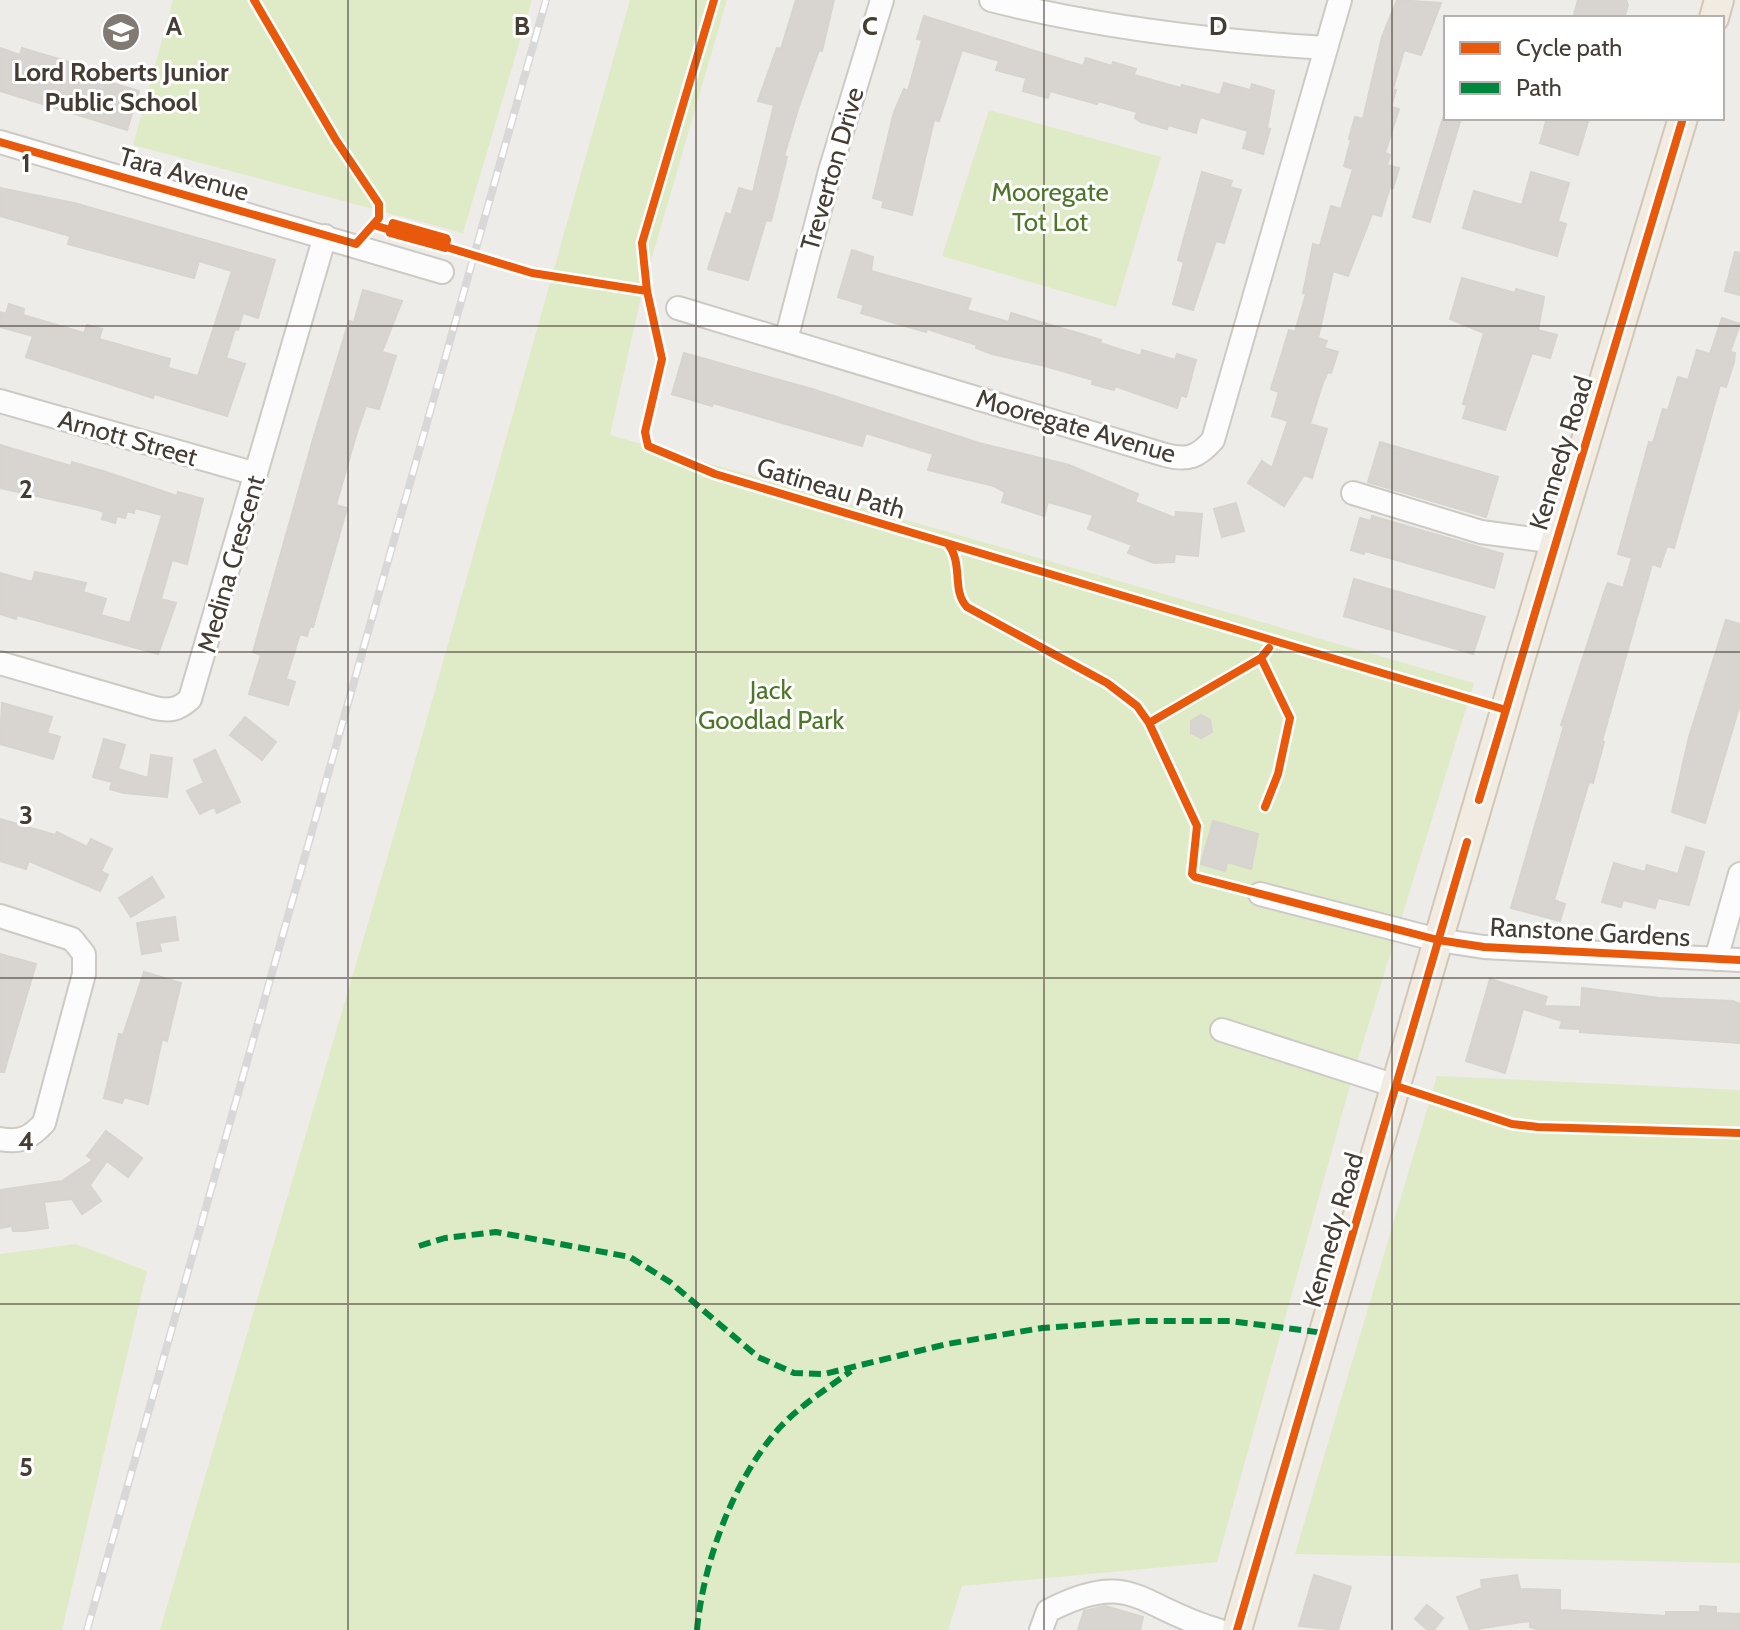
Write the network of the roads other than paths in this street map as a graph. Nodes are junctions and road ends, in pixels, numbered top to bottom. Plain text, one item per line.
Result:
1 (882, 0) edge
2 (991, 0) edge
3 (1340, 0) edge
4 (1326, 48) junction
5 (1682, 120) edge
6 (0, 142) edge
7 (325, 236) junction
8 (442, 272) dead end
9 (678, 308) dead end
10 (786, 340) junction
11 (0, 401) edge
12 (256, 474) junction
13 (1353, 493) dead end
14 (1556, 542) junction
15 (0, 663) edge
16 (1740, 874) edge
17 (1260, 894) dead end
18 (0, 916) edge
19 (1438, 940) junction
20 (1716, 959) junction
21 (1740, 960) edge
22 (1222, 1030) dead end
23 (1396, 1086) junction
24 (0, 1139) edge
25 (1180, 1625) edge
26 (1041, 1630) edge
27 (1218, 1630) edge
28 (1237, 1630) edge

1 - 10 street, Treverton Drive
2 - 4 street
3 - 4 street, Mooregate Avenue
4 - 10 street, Mooregate Avenue
5 - 14 main road, Kennedy Road
6 - 7 street, Tara Avenue
7 - 8 street, Tara Avenue
7 - 12 street, Medina Crescent
9 - 10 street, Mooregate Avenue
11 - 12 street, Arnott Street
12 - 15 street, Medina Crescent
13 - 14 street
14 - 19 main road, Kennedy Road
16 - 20 street
17 - 19 street, Ranstone Gardens
18 - 24 street
19 - 20 street, Ranstone Gardens
19 - 23 main road, Kennedy Road
20 - 21 street, Ranstone Gardens
22 - 23 street
23 - 28 main road, Kennedy Road
25 - 26 street
25 - 27 street

